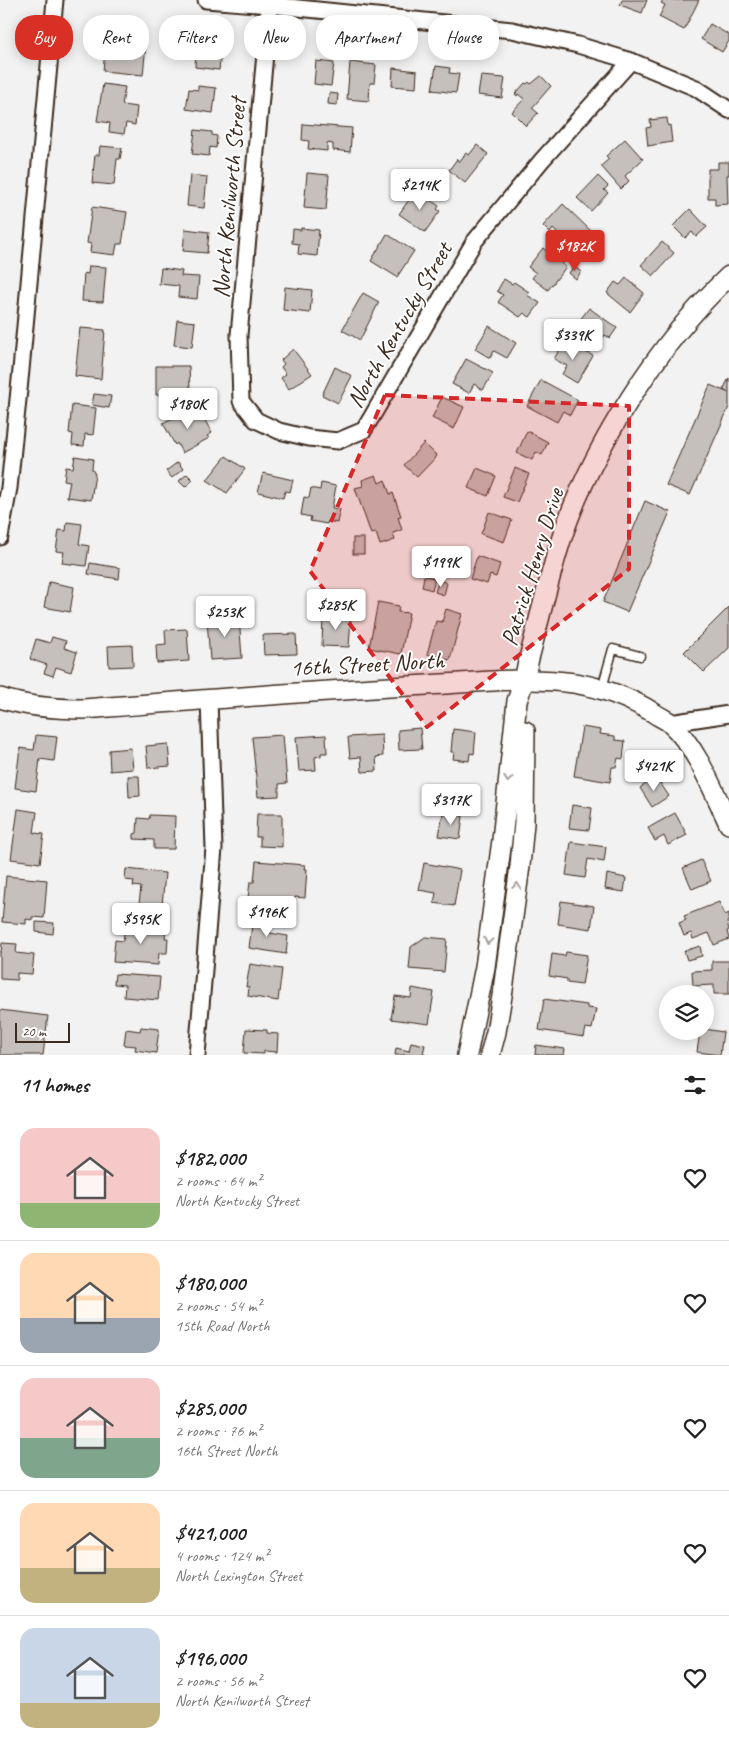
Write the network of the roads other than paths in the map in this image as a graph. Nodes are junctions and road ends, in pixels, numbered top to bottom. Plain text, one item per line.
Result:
1 (55, 0) edge
2 (206, 0) edge
3 (270, 2) edge
4 (631, 61) junction
5 (729, 110) edge
6 (729, 276) edge
7 (364, 430) joint
8 (0, 537) edge
9 (640, 656) dead end
10 (525, 680) junction
11 (602, 688) junction
12 (0, 698) edge
13 (210, 700) junction
14 (729, 714) edge
15 (670, 723) junction
16 (729, 824) edge
17 (492, 988) junction
18 (197, 1055) edge
19 (467, 1055) edge
20 (490, 1055) edge

1 - 8 street
2 - 3 street
3 - 4 street
3 - 7 street, North Kenilworth Street
4 - 5 street
4 - 7 street, North Kentucky Street
6 - 10 street, Patrick Henry Drive
9 - 11 lane
10 - 11 street, 16th Street North
10 - 13 street, 16th Street North
10 - 17 street, Patrick Henry Drive
11 - 15 street, 16th Street North
12 - 13 street, 16th Street North
13 - 18 street
14 - 15 street
15 - 16 street, 16th Street North
17 - 19 street, Patrick Henry Drive
17 - 20 street, Patrick Henry Drive

